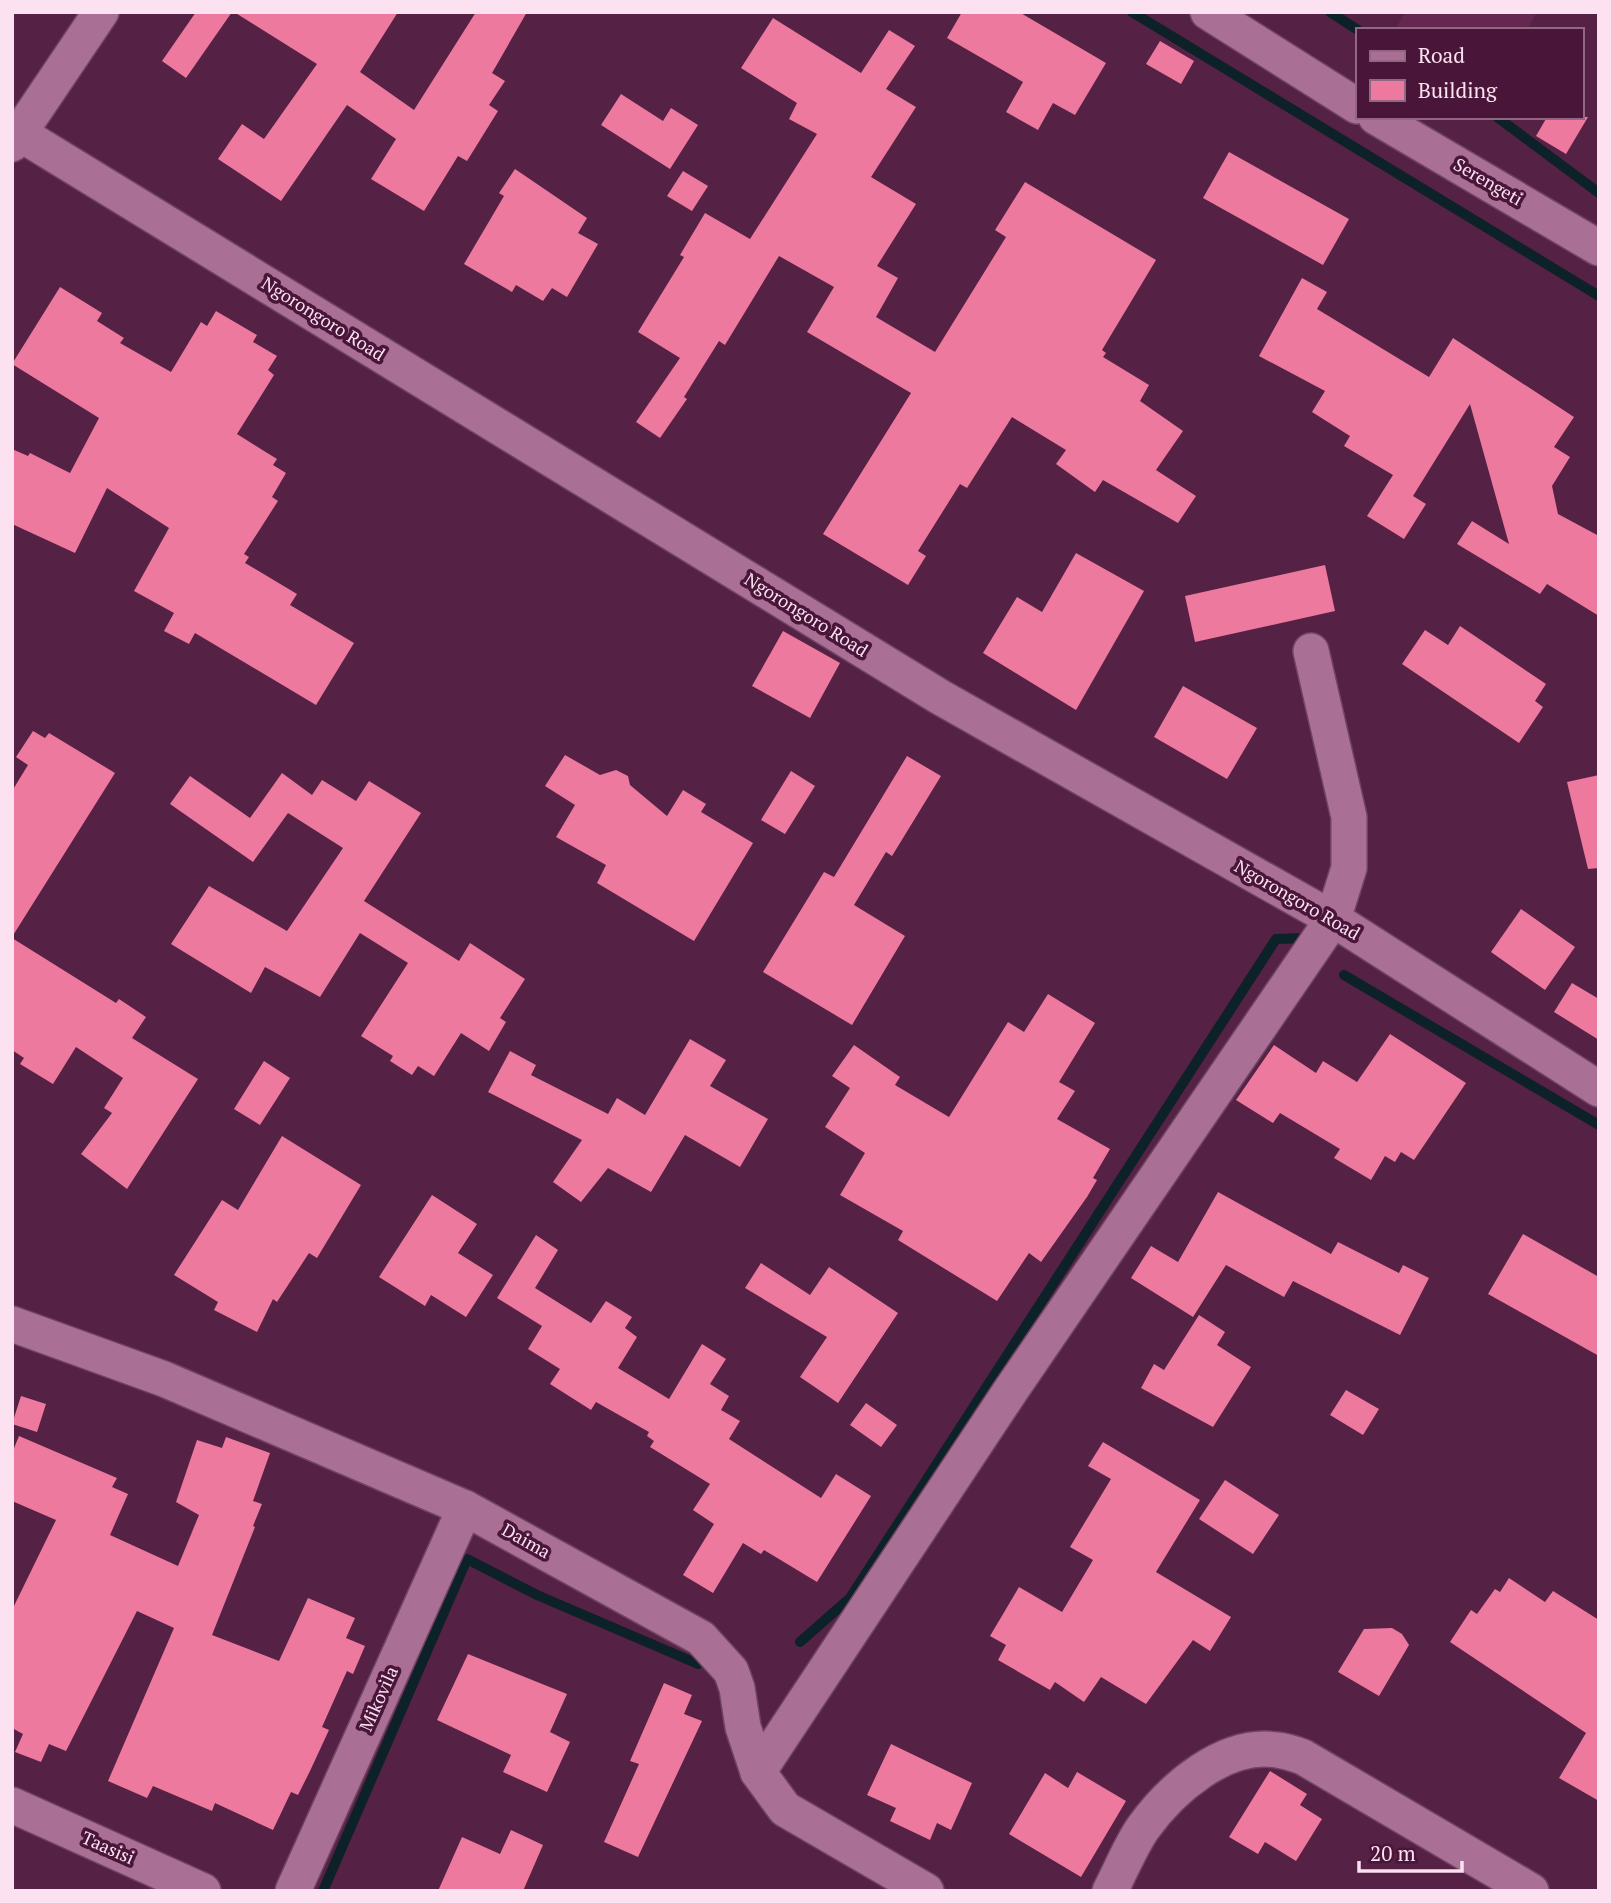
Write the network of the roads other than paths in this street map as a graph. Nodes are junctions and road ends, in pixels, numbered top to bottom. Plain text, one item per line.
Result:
1 (101, 12) edge
2 (1208, 12) edge
3 (1356, 105) edge
4 (1379, 119) edge
5 (16, 138) edge
6 (1599, 248) edge
7 (1311, 651) dead end
8 (1333, 919) junction
9 (1599, 1089) edge
10 (12, 1324) edge
11 (465, 1508) junction
12 (758, 1772) junction
13 (12, 1805) edge
14 (204, 1891) edge
15 (293, 1891) edge
16 (926, 1891) edge
17 (1110, 1891) edge
18 (1531, 1891) edge

1 - 5 street
2 - 3 street
4 - 6 street, Serengeti
5 - 8 street, Ngorongoro Road
7 - 8 street
8 - 9 street, Ngorongoro Road
8 - 12 street
10 - 11 street, Daima
11 - 12 street, Daima
11 - 15 street, Mikovila
12 - 16 street, Daima
13 - 14 street, Taasisi
17 - 18 street

